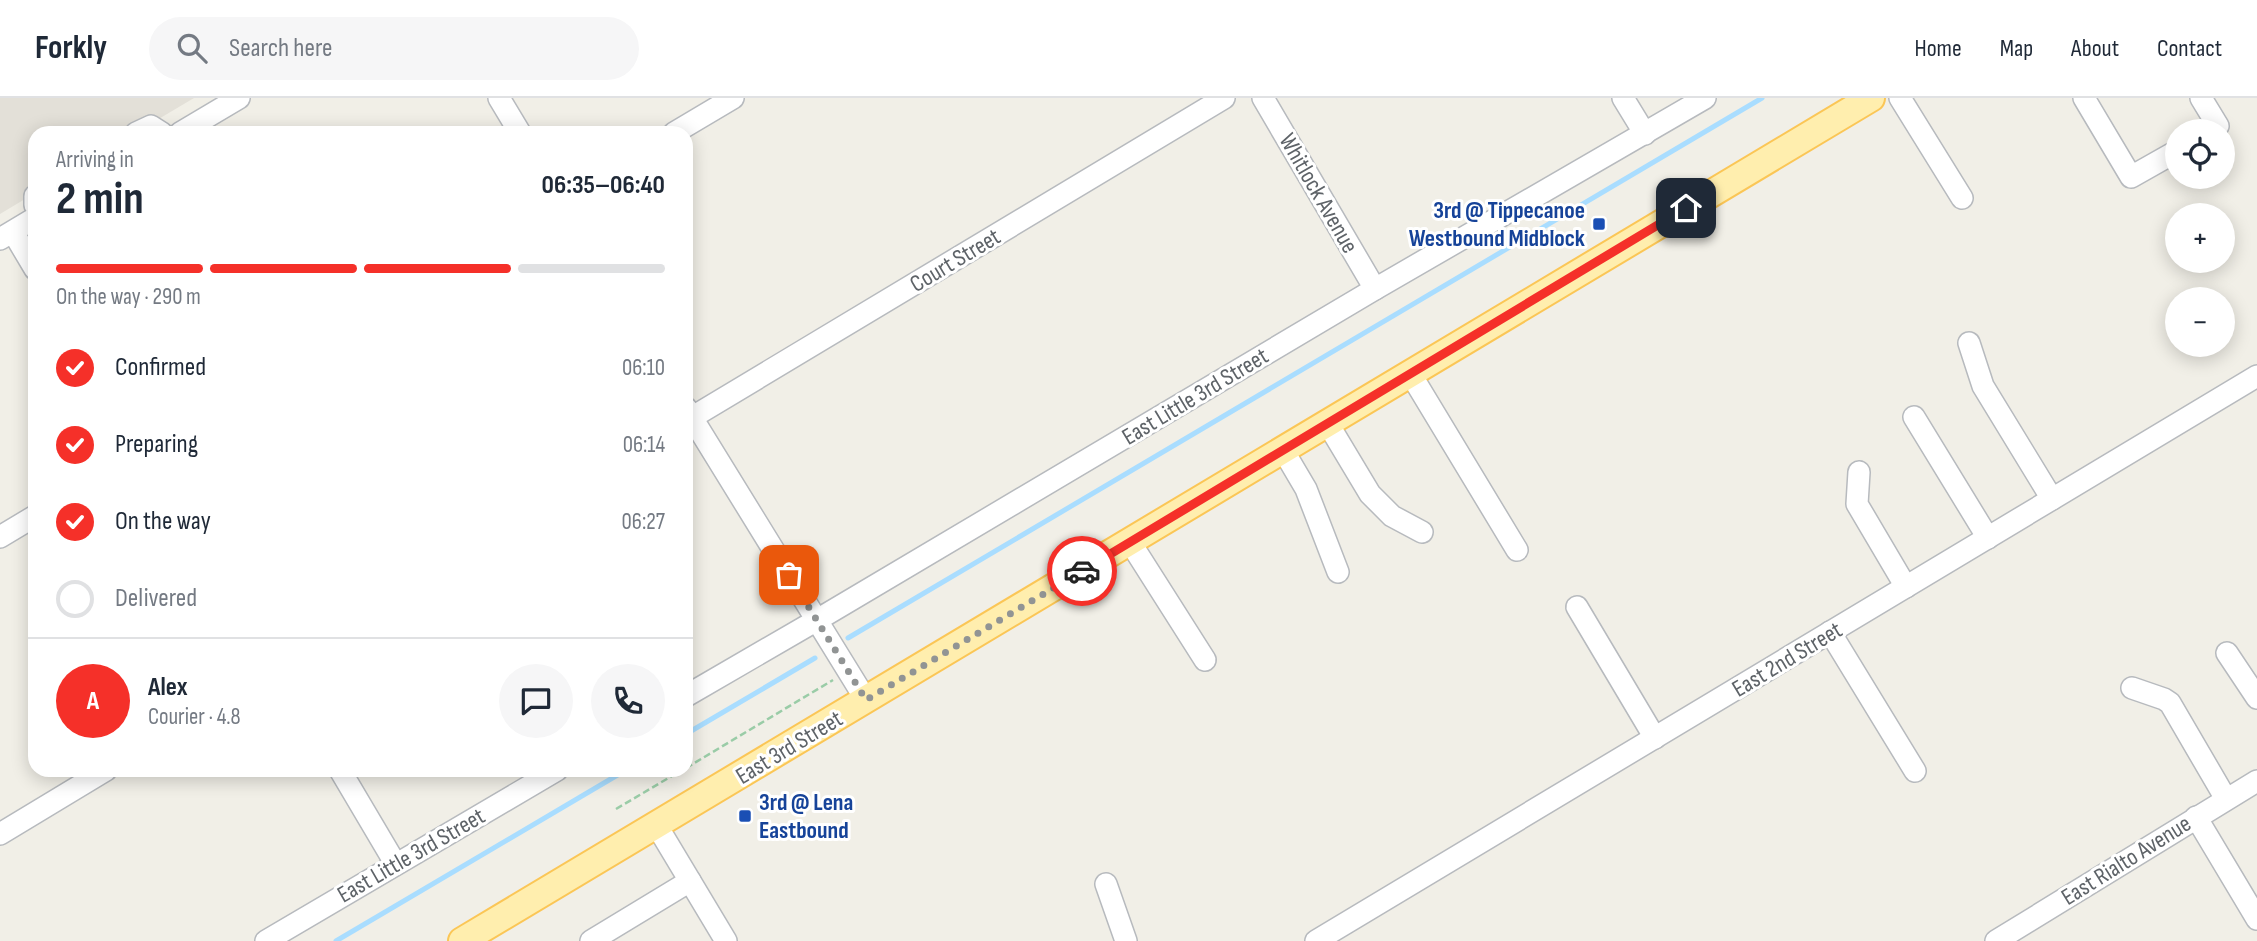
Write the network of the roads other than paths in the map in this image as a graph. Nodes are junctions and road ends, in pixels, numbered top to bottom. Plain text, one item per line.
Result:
1 (240, 98) edge
2 (499, 98) edge
3 (733, 98) edge
4 (1224, 98) edge
5 (1263, 98) edge
6 (1623, 98) edge
7 (1704, 98) edge
8 (1871, 98) edge
9 (1900, 98) edge
10 (1916, 98) edge
11 (2084, 98) edge
12 (2201, 98) edge
13 (2214, 119) edge
14 (192, 126) edge
15 (516, 126) edge
16 (686, 126) edge
17 (1645, 134) junction
18 (2165, 158) edge
19 (28, 222) edge
20 (6, 235) edge
21 (28, 261) edge
22 (1375, 289) junction
23 (1969, 343) dead end
24 (1410, 373) junction
25 (2257, 376) edge
26 (693, 413) edge
27 (1914, 417) dead end
28 (693, 424) edge
29 (1328, 424) junction
30 (1283, 450) junction
31 (1859, 472) dead end
32 (2052, 499) junction
33 (28, 520) edge
34 (1422, 532) dead end
35 (0, 537) edge
36 (1988, 538) junction
37 (1130, 542) junction
38 (1517, 550) dead end
39 (1338, 572) dead end
40 (1906, 587) junction
41 (1577, 607) dead end
42 (817, 620) junction
43 (1830, 632) junction
44 (2227, 653) dead end
45 (1205, 660) dead end
46 (2132, 688) dead end
47 (693, 692) edge
48 (2257, 698) edge
49 (866, 700) junction
50 (1655, 738) junction
51 (1916, 771) dead end
52 (94, 777) edge
53 (344, 777) edge
54 (545, 777) edge
55 (2257, 781) edge
56 (2226, 799) junction
57 (2196, 817) junction
58 (657, 826) junction
59 (0, 834) edge
60 (395, 863) junction
61 (690, 881) junction
62 (1106, 884) dead end
63 (2257, 919) edge
64 (266, 941) edge
65 (462, 941) edge
66 (591, 941) edge
67 (726, 941) edge
68 (1126, 941) edge
69 (1316, 941) edge
70 (1996, 941) edge

1 - 14 street
2 - 15 street
3 - 16 street
4 - 26 street, Court Street
5 - 22 street, Whitlock Avenue
6 - 17 street
7 - 17 street, East Little 3rd Street
8 - 24 main road, East 3rd Street
9 - 10 street
11 - 18 street
12 - 13 street
17 - 22 street, East Little 3rd Street
19 - 20 street
20 - 21 street
22 - 42 street, East Little 3rd Street
23 - 32 street
24 - 29 main road, East 3rd Street
24 - 38 street
25 - 32 street, East 2nd Street
27 - 36 street
28 - 42 street
29 - 30 main road, East 3rd Street
29 - 34 street
30 - 37 main road, East 3rd Street
30 - 39 street
31 - 40 street
32 - 36 street, East 2nd Street
33 - 35 street
36 - 40 street, East 2nd Street
37 - 45 street
37 - 49 main road, East 3rd Street
40 - 43 street, East 2nd Street
41 - 50 street
42 - 47 street, East Little 3rd Street
42 - 49 street
43 - 50 street, East 2nd Street
43 - 51 street
44 - 48 street
46 - 56 street
49 - 58 main road, East 3rd Street
50 - 69 street, East 2nd Street
52 - 59 street
53 - 60 street
54 - 60 street, East Little 3rd Street
55 - 56 street, East Rialto Avenue
56 - 57 street, East Rialto Avenue
57 - 63 street
57 - 70 street, East Rialto Avenue
58 - 61 street
58 - 65 main road, East 3rd Street
60 - 64 street, East Little 3rd Street
61 - 66 street
61 - 67 street
62 - 68 street

